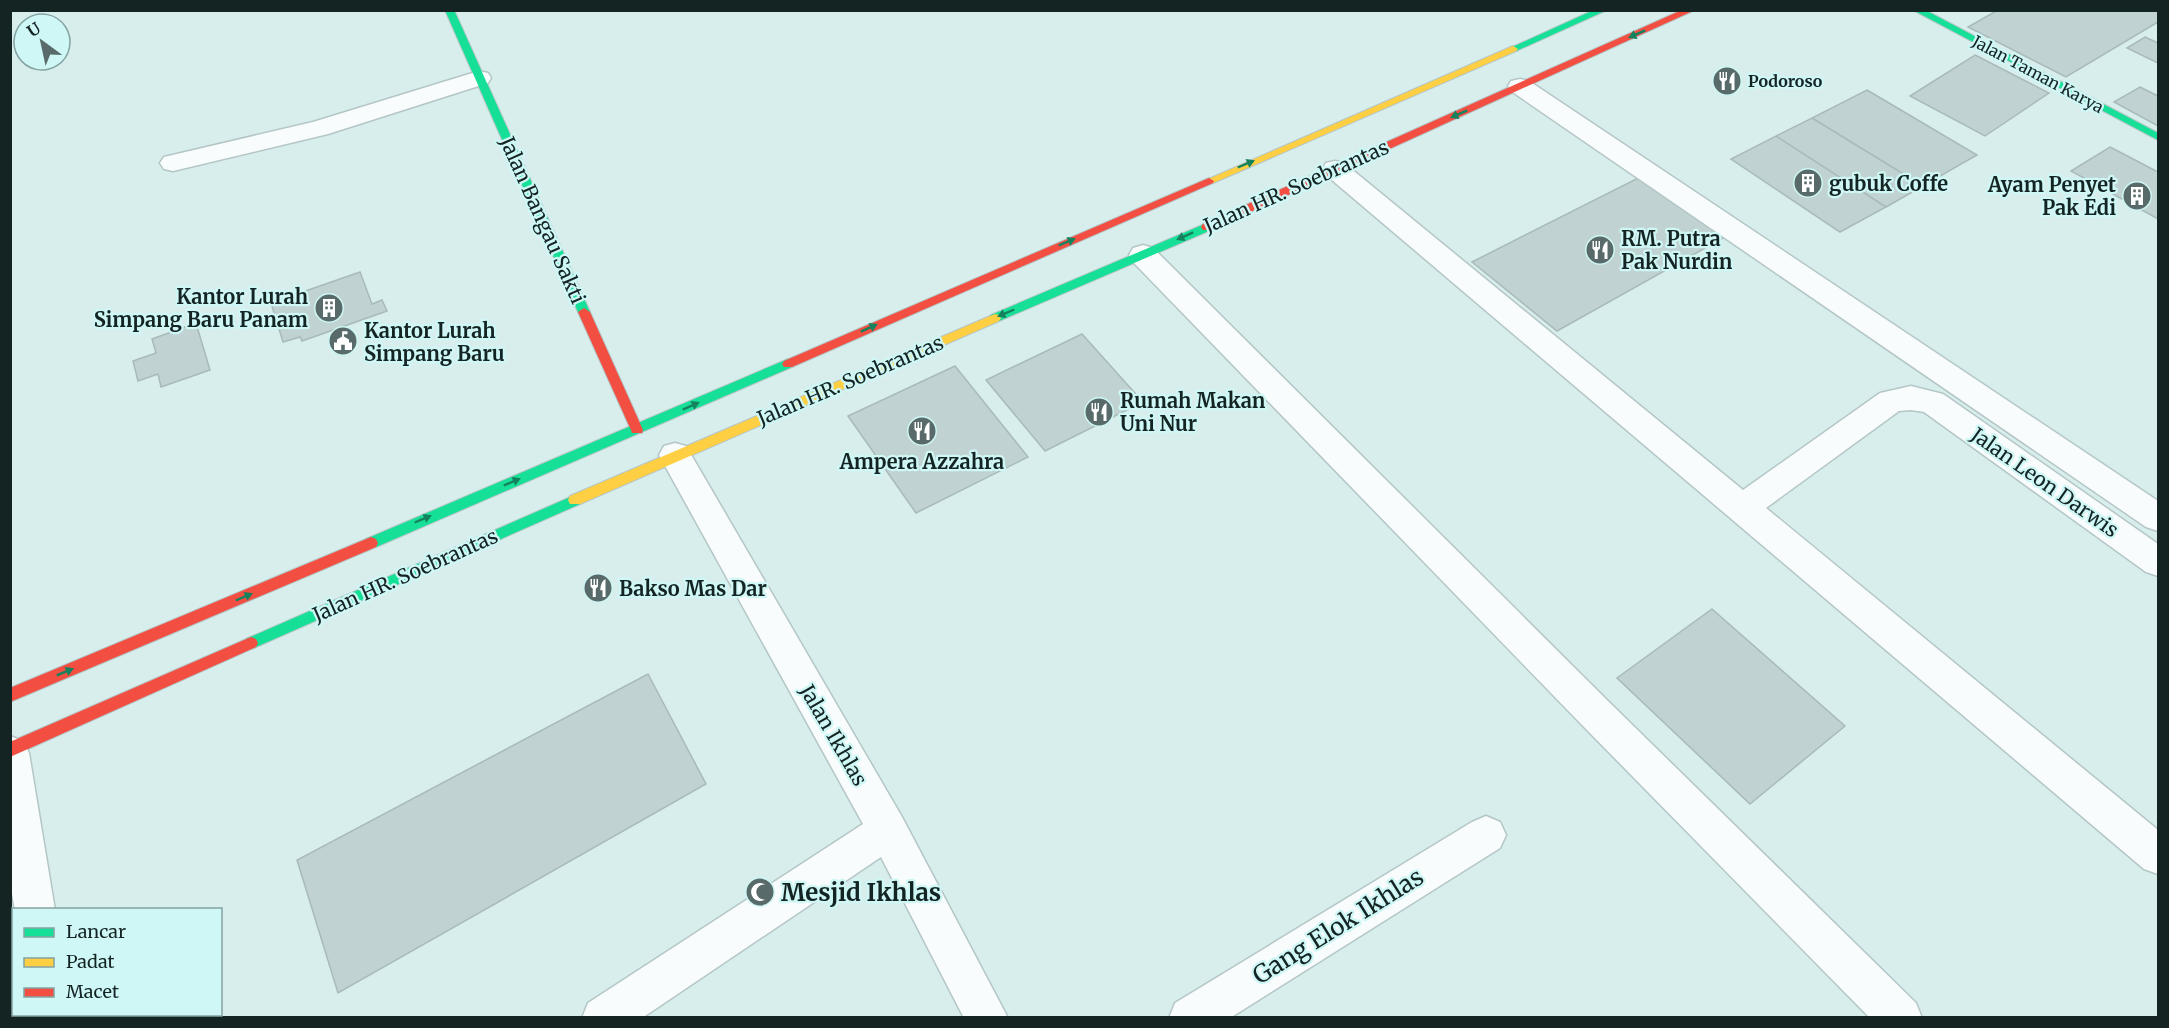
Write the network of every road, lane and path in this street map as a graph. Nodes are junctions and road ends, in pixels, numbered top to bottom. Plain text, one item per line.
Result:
1 (449, 10) edge
2 (1603, 10) edge
3 (1691, 10) edge
4 (1917, 10) edge
5 (1583, 14) edge
6 (479, 78) junction
7 (1520, 86) junction
8 (2158, 137) edge
9 (174, 163) dead end
10 (1335, 169) junction
11 (1143, 255) junction
12 (637, 430) junction
13 (675, 455) junction
14 (1742, 508) junction
15 (2158, 518) edge
16 (2158, 562) edge
17 (10, 695) edge
18 (10, 752) edge
19 (888, 830) junction
20 (1486, 835) dead end
21 (2158, 855) edge
22 (35, 908) edge
23 (603, 1017) edge
24 (987, 1017) edge
25 (1190, 1017) edge
26 (1901, 1017) edge

1 - 6 main road, Jalan Bangau Sakti
2 - 5 main road, Jalan HR. Soebrantas
3 -> 7 main road, Jalan HR. Soebrantas
4 - 8 main road, Jalan Taman Karya
12 -> 5 main road, Jalan HR. Soebrantas
6 - 9 street
6 - 12 main road, Jalan Bangau Sakti
7 -> 10 main road, Jalan HR. Soebrantas
7 - 15 street
10 -> 11 main road, Jalan HR. Soebrantas
10 - 14 street
11 -> 13 main road, Jalan HR. Soebrantas
11 - 26 street
17 -> 12 main road, Jalan HR. Soebrantas
13 - 18 main road, Jalan HR. Soebrantas
13 - 19 street, Jalan Ikhlas
14 - 16 street, Jalan Leon Darwis
14 - 21 street
18 - 22 street
19 - 23 street
19 - 24 street, Jalan Ikhlas
20 - 25 street, Gang Elok Ikhlas

